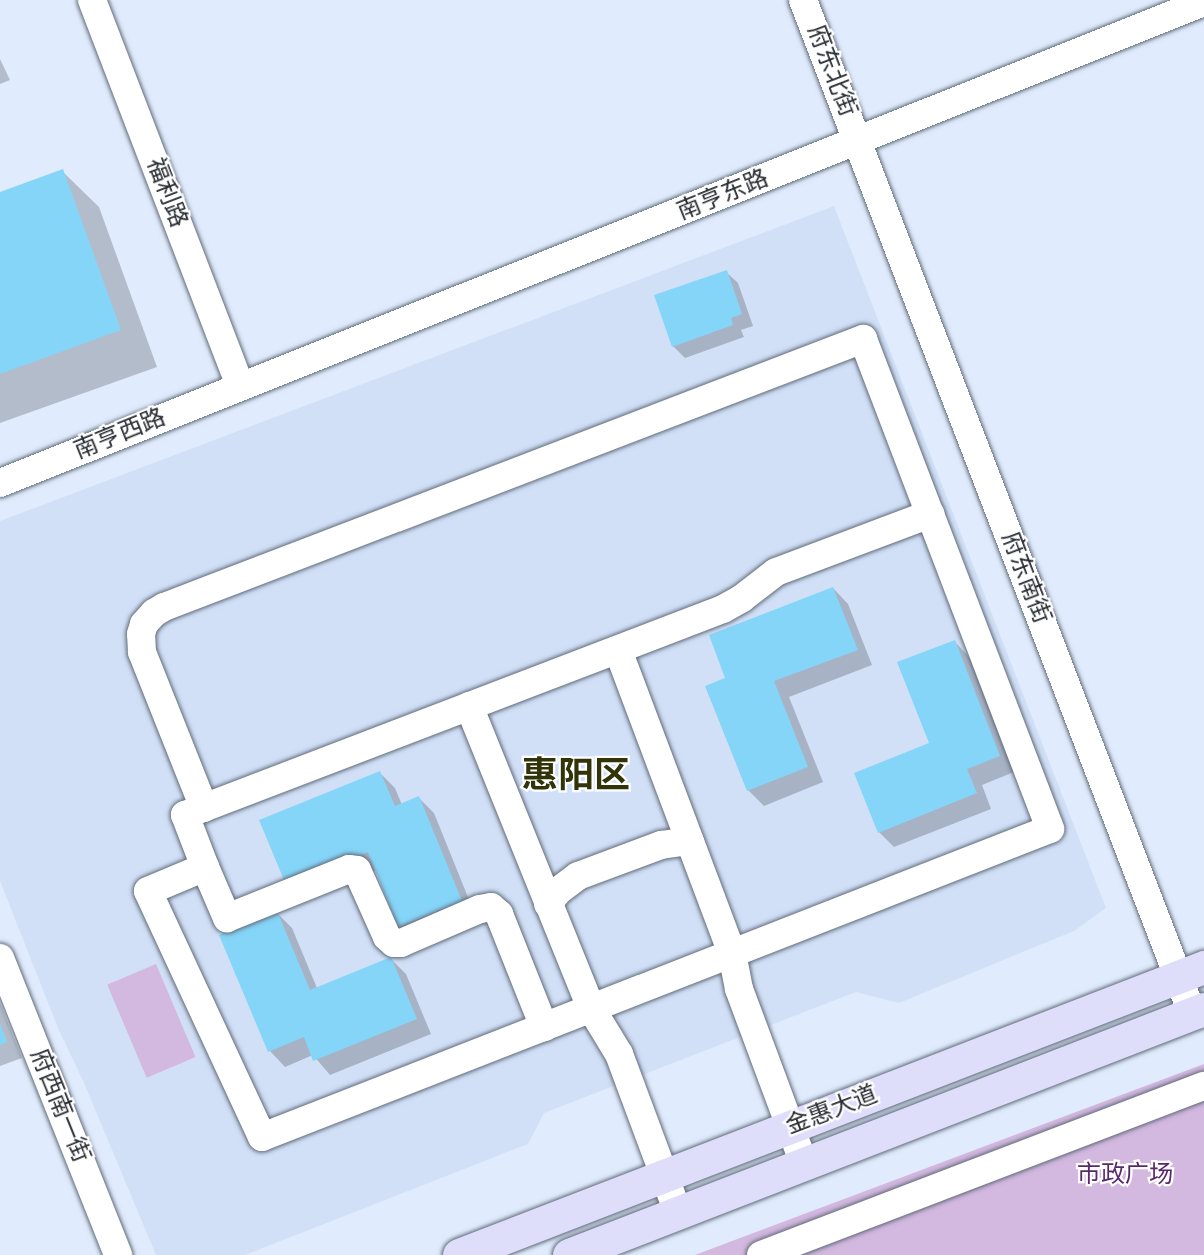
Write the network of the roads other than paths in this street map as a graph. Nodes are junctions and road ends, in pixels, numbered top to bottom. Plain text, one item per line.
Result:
1 (93, 0) edge
2 (804, 0) edge
3 (1204, 2) edge
4 (858, 142) junction
5 (240, 386) junction
6 (0, 483) edge
7 (930, 514) junction
8 (618, 650) junction
9 (470, 706) junction
10 (204, 808) junction
11 (690, 841) junction
12 (206, 867) junction
13 (548, 904) junction
14 (732, 953) junction
15 (0, 958) edge
16 (1191, 972) edge
17 (591, 1008) junction
18 (1198, 1011) edge
19 (544, 1027) junction
20 (1204, 1086) edge
21 (790, 1127) junction
22 (804, 1164) junction
23 (664, 1176) junction
24 (678, 1213) junction
25 (118, 1255) edge
26 (459, 1255) edge
27 (569, 1255) edge
28 (761, 1255) edge

1 - 5 street, 福利路
2 - 4 street, 府东北街
3 - 4 street, 南亨东路
4 - 5 street, 南亨东路
4 - 16 street, 府东南街
5 - 6 street, 南亨西路
7 - 8 street
7 - 10 street
7 - 14 street
8 - 9 street
8 - 11 street
9 - 10 street
9 - 13 street
10 - 12 street
11 - 13 street
11 - 14 street
12 - 19 street
12 - 19 street
13 - 17 street
14 - 17 street
14 - 21 street
15 - 25 street, 府西南一街
16 - 18 street, 府东南街
16 - 21 main road, 金惠大道
17 - 19 street
17 - 23 street
18 - 22 main road, 金惠大道
20 - 28 street
21 - 22 street
21 - 23 main road, 金惠大道
22 - 24 main road, 金惠大道
23 - 24 street
23 - 26 main road, 金惠大道
24 - 27 main road, 金惠大道

